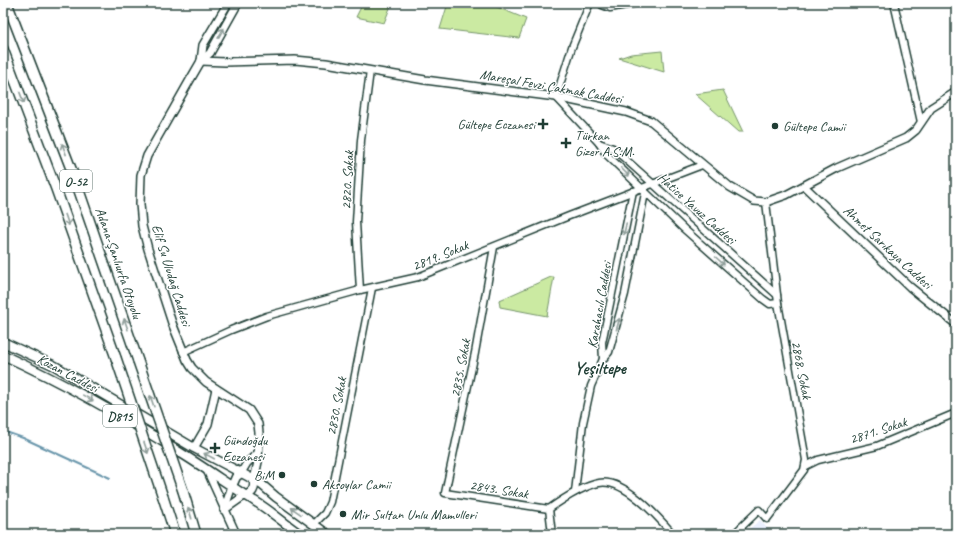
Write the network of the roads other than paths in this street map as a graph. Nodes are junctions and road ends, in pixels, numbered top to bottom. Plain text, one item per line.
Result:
1 (8, 3) edge
2 (228, 3) edge
3 (238, 3) edge
4 (590, 3) edge
5 (638, 3) edge
6 (894, 3) edge
7 (602, 6) dead end
8 (3, 49) edge
9 (201, 61) junction
10 (370, 71) junction
11 (956, 92) edge
12 (556, 97) junction
13 (921, 122) junction
14 (599, 143) junction
15 (702, 165) junction
16 (652, 184) junction
17 (804, 186) junction
18 (643, 190) junction
19 (633, 191) junction
20 (766, 202) junction
21 (494, 247) junction
22 (372, 288) junction
23 (360, 290) junction
24 (777, 295) junction
25 (778, 303) junction
26 (956, 324) edge
27 (3, 342) edge
28 (183, 352) junction
29 (3, 355) edge
30 (603, 359) junction
31 (216, 389) junction
32 (956, 413) edge
33 (194, 448) junction
34 (258, 453) junction
35 (806, 466) junction
36 (207, 470) junction
37 (241, 473) junction
38 (252, 478) junction
39 (232, 486) junction
40 (575, 492) junction
41 (446, 493) joint
42 (244, 496) junction
43 (549, 509) junction
44 (224, 510) junction
45 (314, 524) junction
46 (175, 534) edge
47 (196, 534) edge
48 (236, 534) edge
49 (300, 534) edge
50 (327, 534) edge
51 (552, 534) edge
52 (674, 534) edge
53 (734, 534) edge

47 -> 1 highway, Adana-Şanlıurfa Otoyolu / O-52, bridge
2 - 9 main road, Elif Su Uludağ Caddesi
9 -> 3 main road, Elif Su Uludağ Caddesi
4 - 12 street
5 - 7 street
6 - 13 street
8 -> 46 highway, O-52, bridge
9 - 10 main road, Mareşal Fevzi Çakmak Caddesi
9 - 28 main road, Elif Su Uludağ Caddesi
10 - 12 main road, Mareşal Fevzi Çakmak Caddesi
10 - 23 street, 2820. Sokak
11 - 13 main road
12 - 14 street
12 - 15 main road, Mareşal Fevzi Çakmak Caddesi
13 - 17 main road
14 - 16 street, Hatice Yavuz Caddesi
14 -> 18 street
15 - 16 street, 2819. Sokak
15 - 20 main road, Mareşal Fevzi Çakmak Caddesi
16 - 18 street, 2819. Sokak
16 - 24 street, Hatice Yavuz Caddesi
17 - 20 main road
17 - 26 main road, Ahmet Sarıkaya Caddesi
18 - 19 street, 2819. Sokak
18 -> 25 street
30 -> 18 street
19 - 21 street, 2819. Sokak
19 -> 30 street, Karahacılı Caddesi
20 - 24 street, 2868. Sokak
21 - 22 street, 2819. Sokak
21 - 41 street, 2835. Sokak
22 - 23 street, 2819. Sokak
22 - 45 street, 2830. Sokak
23 - 28 street, 2819. Sokak
24 - 25 street, 2868. Sokak
25 - 35 street, 2868. Sokak
27 - 33 highway, Kozan Caddesi / D815
28 - 31 main road, Elif Su Uludağ Caddesi
29 -> 36 highway, Kozan Caddesi / D815
30 - 40 street, Karahacılı Caddesi
31 - 33 main road
31 - 34 main road, Elif Su Uludağ Caddesi
32 - 35 street, 2871. Sokak
37 -> 33 highway, Kozan Caddesi / D815
34 - 37 main road
34 - 38 main road, Elif Su Uludağ Caddesi
35 - 53 street
36 - 39 highway, Kozan Caddesi / D815
36 - 44 main road
37 - 38 highway, Kozan Caddesi / D815
37 - 39 highway
38 - 42 highway
45 -> 38 highway, Kozan Caddesi / D815
39 - 42 highway, Kozan Caddesi / D815
39 - 44 main road
40 - 43 street
40 - 52 street
41 - 43 street, 2843. Sokak
42 - 44 main road
42 - 49 highway, Kozan Caddesi / D815
43 - 51 street
44 - 48 main road
45 - 50 highway, Kozan Caddesi / D815

